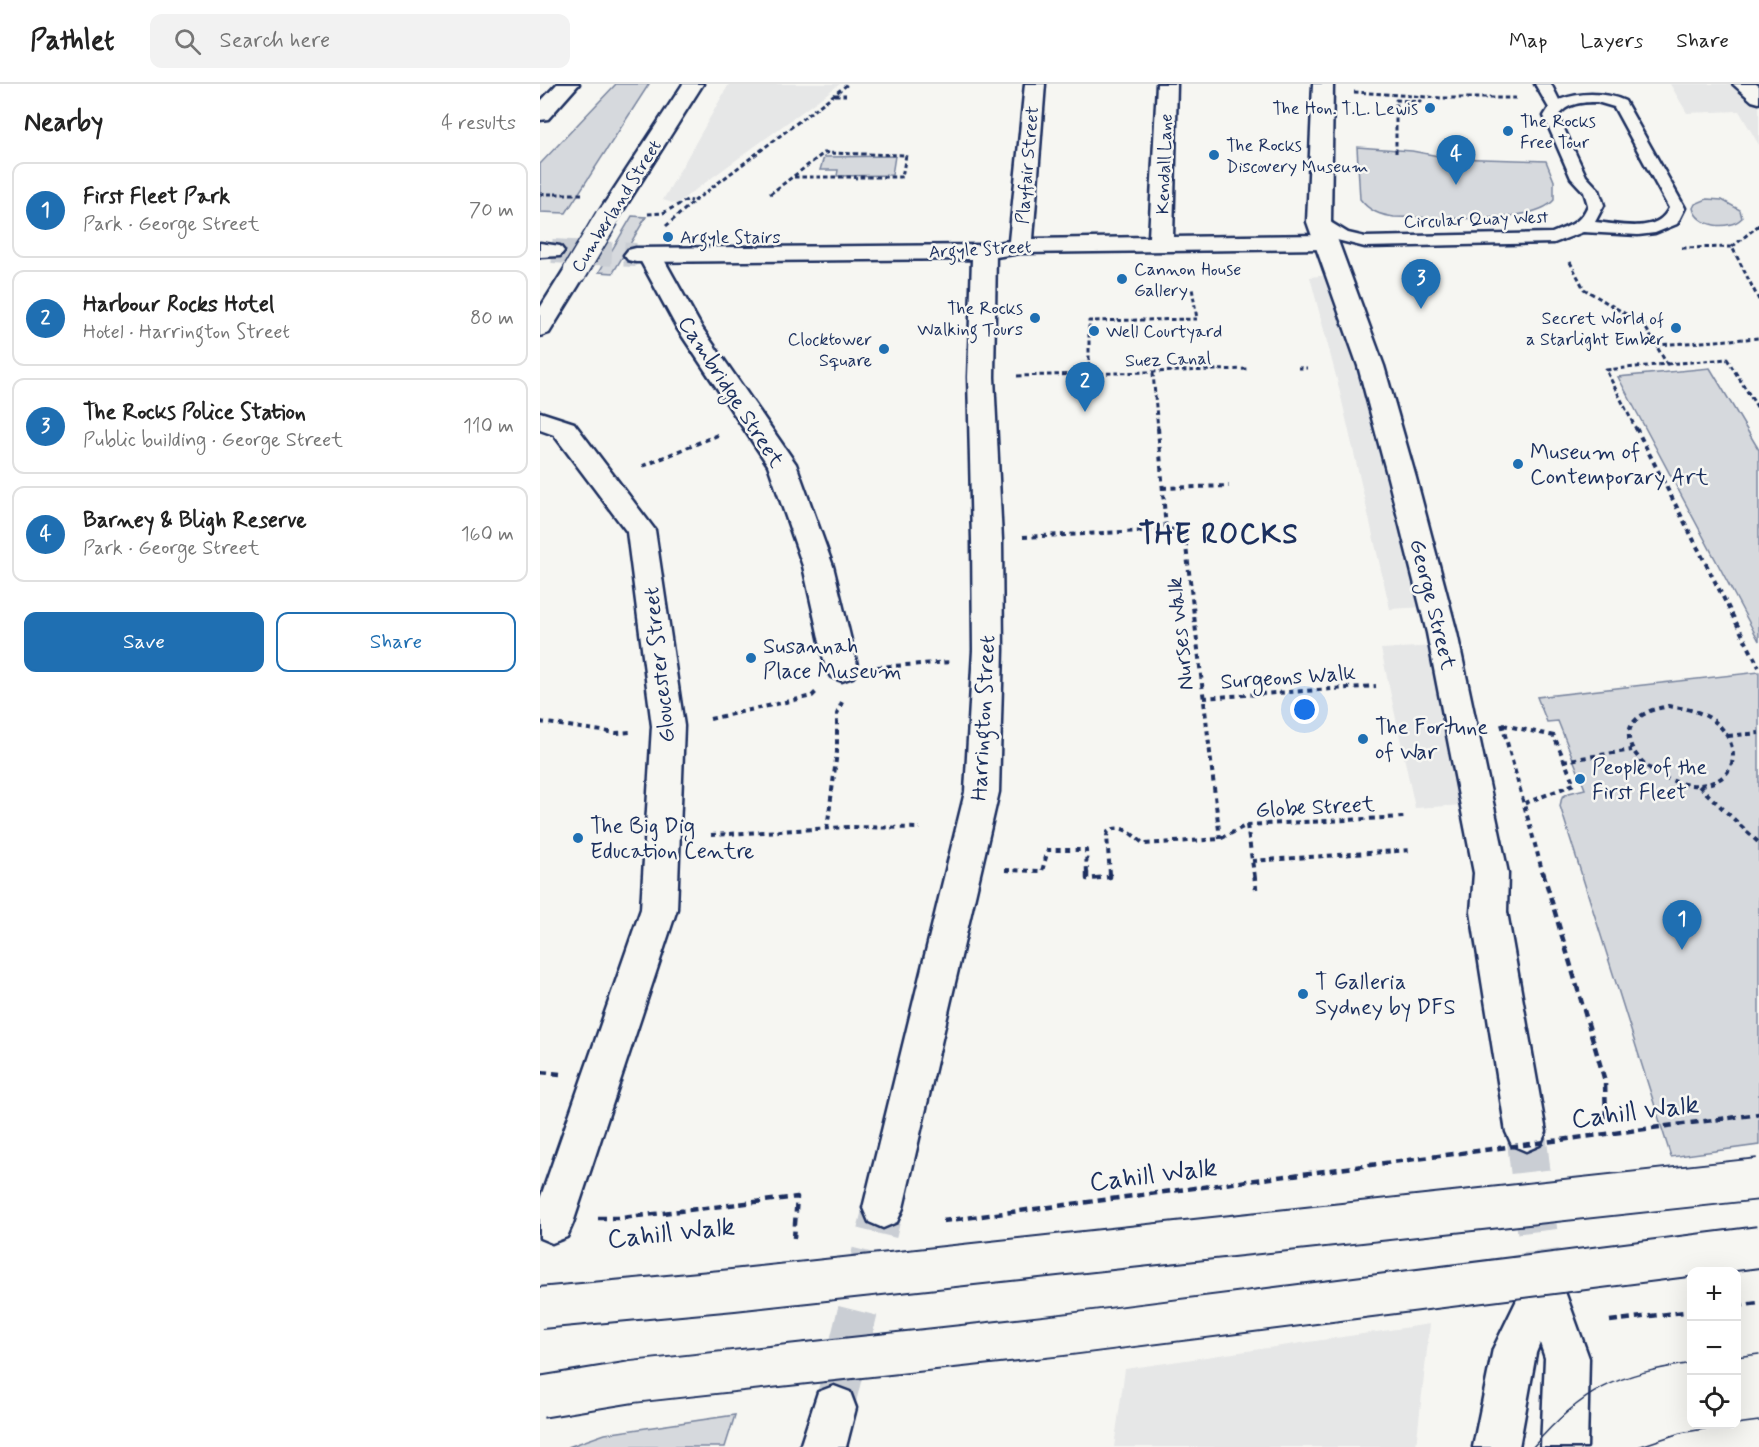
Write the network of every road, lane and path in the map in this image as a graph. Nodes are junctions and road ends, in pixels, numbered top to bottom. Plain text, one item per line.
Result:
1 (569, 84) edge
2 (693, 84) edge
3 (848, 84) edge
4 (1035, 84) edge
5 (1167, 84) edge
6 (1323, 84) edge
7 (1542, 84) edge
8 (1743, 84) edge
9 (1362, 93) dead end
10 (834, 94) junction
11 (846, 95) dead end
12 (1420, 96) junction
13 (1759, 97) edge
14 (1525, 98) dead end
15 (1556, 108) junction
16 (540, 114) edge
17 (1396, 153) dead end
18 (792, 177) junction
19 (540, 194) edge
20 (590, 194) dead end
21 (771, 194) dead end
22 (693, 202) junction
23 (648, 214) dead end
24 (1759, 225) edge
25 (666, 227) dead end
26 (1581, 227) junction
27 (1322, 232) junction
28 (1161, 244) junction
29 (1020, 246) junction
30 (984, 252) junction
31 (643, 255) joint
32 (1578, 258) dead end
33 (1563, 259) dead end
34 (1572, 266) dead end
35 (1192, 288) dead end
36 (1759, 300) edge
37 (540, 328) edge
38 (1759, 338) edge
39 (1656, 345) junction
40 (1667, 364) junction
41 (1299, 368) dead end
42 (1307, 368) dead end
43 (1246, 369) dead end
44 (1153, 373) junction
45 (1089, 375) junction
46 (1017, 376) dead end
47 (1759, 410) edge
48 (540, 421) edge
49 (751, 421) junction
50 (643, 466) dead end
51 (1229, 486) dead end
52 (1162, 488) junction
53 (1166, 530) junction
54 (1022, 537) dead end
55 (947, 663) dead end
56 (1759, 665) edge
57 (842, 669) joint
58 (1376, 686) dead end
59 (812, 696) dead end
60 (845, 696) dead end
61 (1203, 698) junction
62 (1500, 713) dead end
63 (710, 719) dead end
64 (540, 722) edge
65 (1503, 725) junction
66 (632, 732) dead end
67 (1759, 733) edge
68 (1728, 736) junction
69 (1632, 750) junction
70 (1563, 761) junction
71 (1699, 786) junction
72 (1523, 804) junction
73 (1404, 817) dead end
74 (1247, 825) junction
75 (920, 828) dead end
76 (827, 829) junction
77 (711, 835) dead end
78 (1220, 839) junction
79 (1759, 843) edge
80 (1411, 850) dead end
81 (1252, 861) junction
82 (1005, 870) dead end
83 (1256, 889) dead end
84 (1759, 1114) edge
85 (1606, 1123) dead end
86 (1526, 1132) tunnel mouth
87 (1759, 1179) edge
88 (883, 1208) tunnel mouth
89 (621, 1218) dead end
90 (552, 1223) dead end
91 (934, 1223) dead end
92 (806, 1237) dead end
93 (794, 1238) junction
94 (783, 1240) dead end
95 (1759, 1247) edge
96 (1759, 1303) edge
97 (1741, 1305) edge
98 (540, 1308) edge
99 (1687, 1312) edge
100 (1610, 1321) dead end
101 (540, 1396) edge
102 (1496, 1447) edge
103 (1564, 1447) edge

1 - 16 main road
2 - 37 main road, Cumberland Street, bridge
3 - 10 path
4 - 29 main road, Playfair Street
5 - 28 main road, Kendall Lane
6 - 27 main road, George Street
7 - 15 lane, Circular Quay West
8 - 13 main road
9 - 12 path
10 - 11 path
10 - 22 path
12 - 14 path
12 - 17 path
15 - 26 lane, Circular Quay West
15 - 26 lane
18 - 18 path
18 - 21 path
19 - 20 path
22 - 23 path
22 - 25 path
24 - 36 path
26 - 27 lane, Circular Quay West
27 - 28 main road, Argyle Street
27 - 86 main road, George Street
28 - 29 main road, Argyle Street
29 - 30 main road, Argyle Street
30 - 31 main road, Argyle Street
30 - 88 main road, Harrington Street
31 - 49 main road, Cambridge Street
32 - 33 path
34 - 39 path
35 - 45 path
38 - 39 path
39 - 40 path
40 - 47 path
40 - 56 path
41 - 42 path
43 - 44 path, Suez Canal
44 - 45 path, Suez Canal
44 - 52 path
45 - 46 path, Suez Canal
48 - 90 main road, Gloucester Street
49 - 50 path
49 - 57 main road, Cambridge Street
51 - 52 path
52 - 53 path
53 - 54 path
53 - 61 path, Nurses Walk
55 - 57 path
58 - 61 path, Surgeons Walk
59 - 63 path
60 - 76 path
61 - 78 path, Nurses Walk
62 - 65 path
64 - 66 path
65 - 70 path
65 - 72 path
67 - 68 path
68 - 69 path
68 - 71 path
69 - 70 path
69 - 71 path
70 - 72 path
71 - 79 path
72 - 85 path
73 - 74 path, Globe Street
74 - 78 path, Globe Street
74 - 81 path
75 - 76 path
76 - 77 path
78 - 82 path, Globe Street
80 - 81 path
81 - 83 path
84 - 91 path, Cahill Walk, bridge
87 - 98 main road, bridge
89 - 93 path
92 - 93 path
93 - 94 path
95 - 101 main road, bridge
96 - 97 path
99 - 100 path
102 - 103 main road

